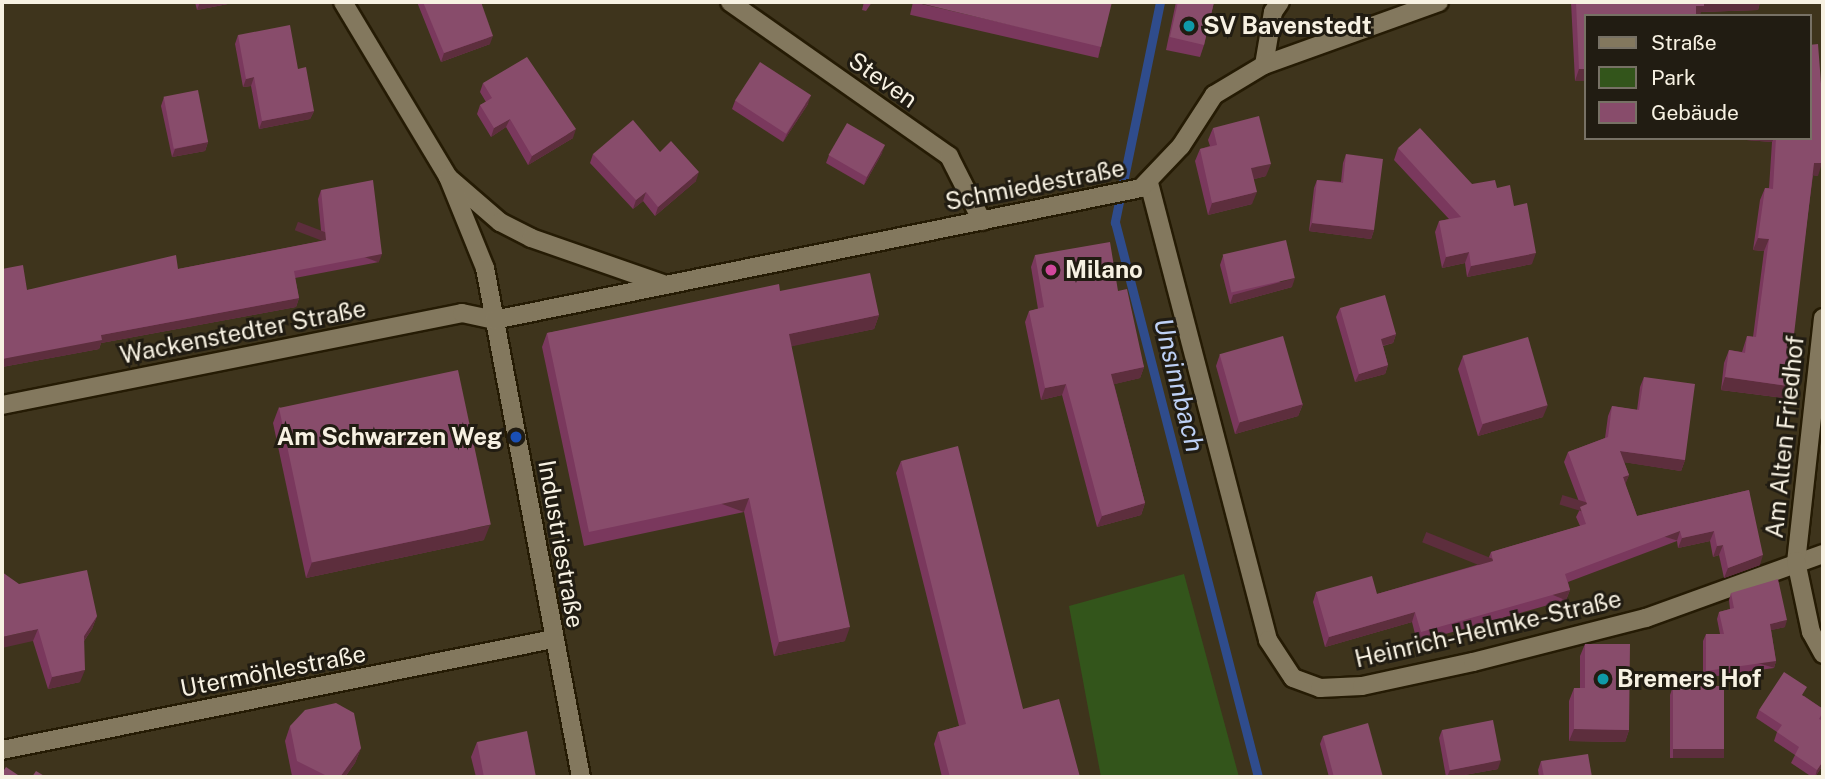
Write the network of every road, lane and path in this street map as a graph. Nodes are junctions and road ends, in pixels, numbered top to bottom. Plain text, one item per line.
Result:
1 (343, 2) edge
2 (730, 2) edge
3 (1280, 2) edge
4 (1439, 2) edge
5 (1264, 65) junction
6 (448, 177) junction
7 (1144, 186) junction
8 (982, 221) junction
9 (663, 284) junction
10 (1823, 318) edge
11 (494, 320) junction
12 (2, 405) edge
13 (1823, 554) edge
14 (1796, 561) junction
15 (553, 639) junction
16 (1823, 654) edge
17 (2, 750) edge
18 (581, 777) edge

1 - 6 street
2 - 8 street, Steven
3 - 5 street
4 - 5 street, Schmiedestraße
5 - 7 street, Schmiedestraße
6 - 9 street
6 - 11 street
7 - 8 street, Schmiedestraße
7 - 14 street, Heinrich-Helmke-Straße
8 - 9 street, Schmiedestraße
9 - 11 street, Schmiedestraße
10 - 14 street, Am Alten Friedhof
11 - 12 street, Wackenstedter Straße
11 - 15 street, Industriestraße
13 - 14 street, Heinrich-Helmke-Straße
14 - 16 street, Am Alten Friedhof
15 - 17 street, Utermöhlestraße
15 - 18 street, Industriestraße

